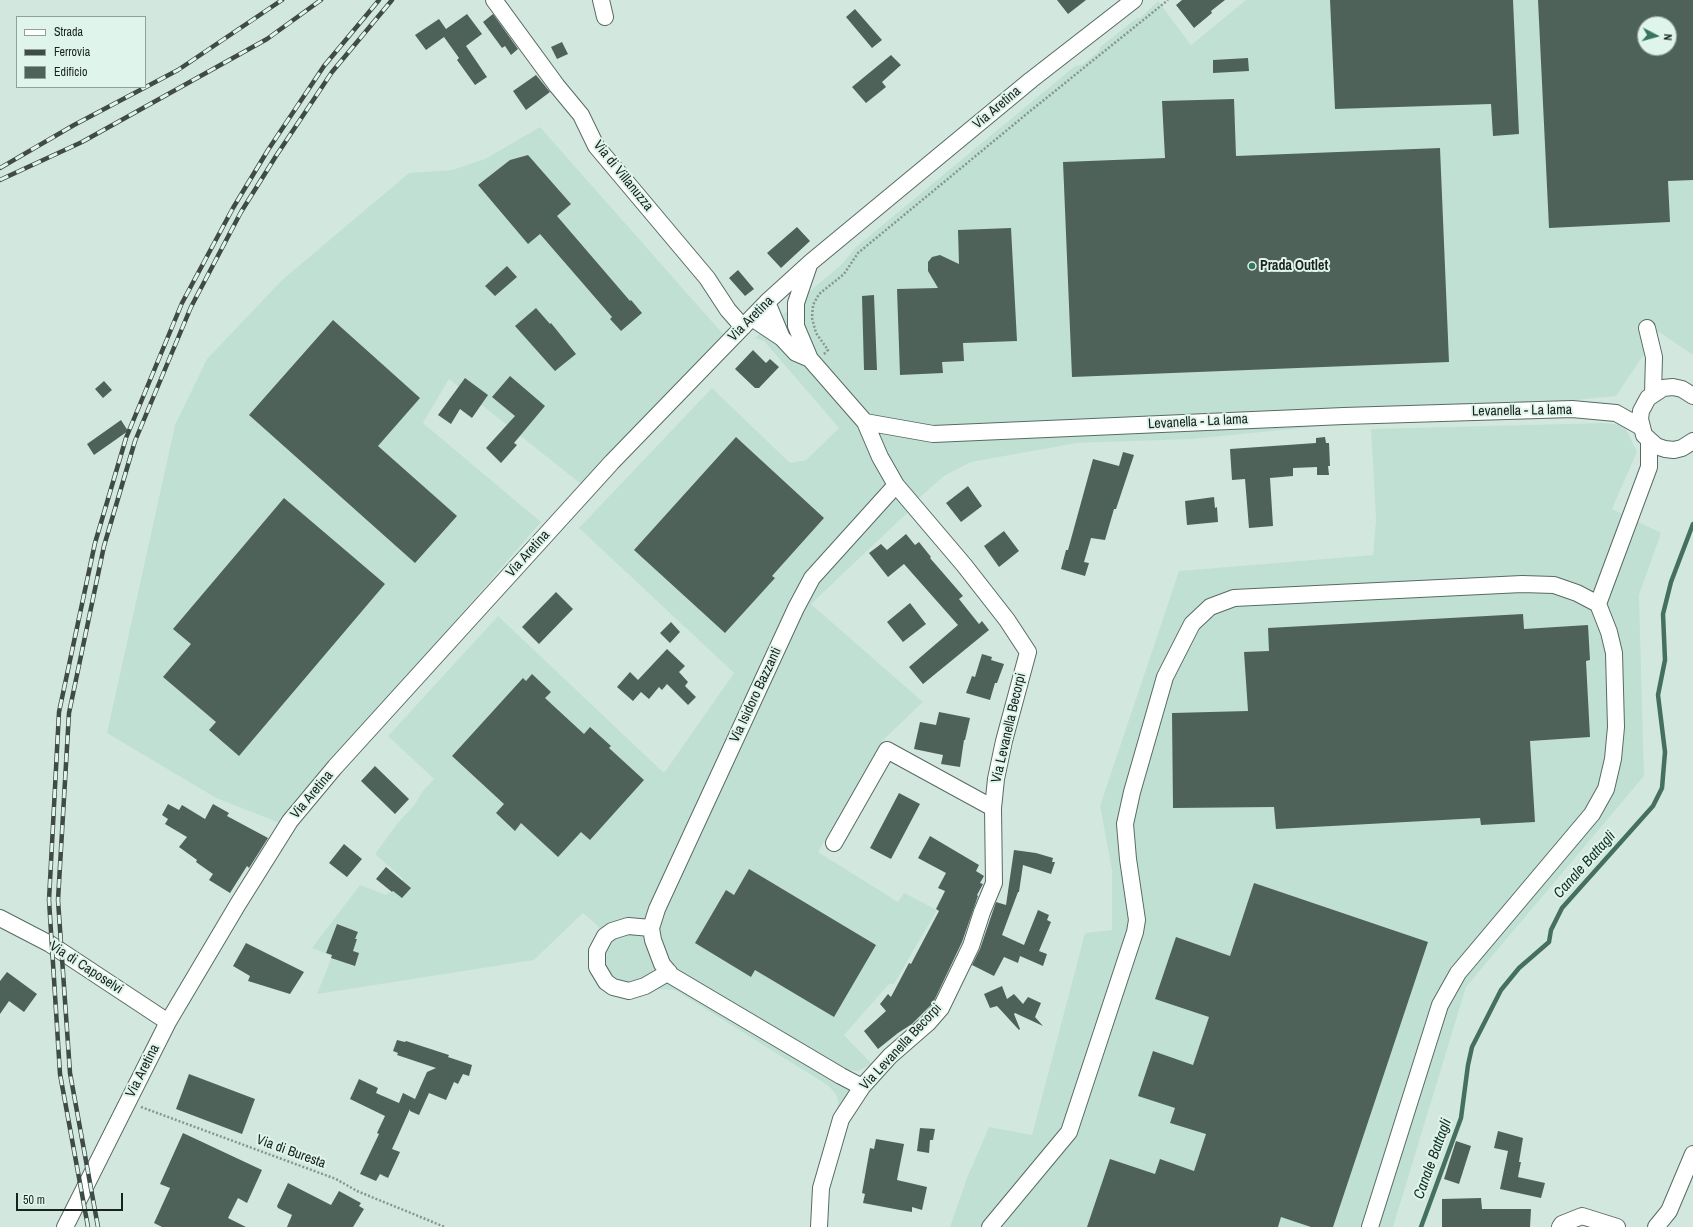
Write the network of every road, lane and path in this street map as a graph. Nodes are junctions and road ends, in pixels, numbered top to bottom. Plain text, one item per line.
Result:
1 (494, 0) edge
2 (601, 0) edge
3 (1134, 0) edge
4 (1168, 0) edge
5 (605, 17) dead end
6 (811, 262) junction
7 (767, 302) junction
8 (748, 323) junction
9 (796, 326) junction
10 (1647, 328) dead end
11 (782, 338) junction
12 (1654, 357) junction
13 (812, 361) junction
14 (1673, 387) junction
15 (1693, 396) edge
16 (1649, 398) junction
17 (1616, 413) junction
18 (865, 422) junction
19 (1645, 434) junction
20 (1693, 441) edge
21 (1674, 450) junction
22 (1649, 467) junction
23 (896, 485) junction
24 (1598, 604) junction
25 (993, 808) junction
26 (834, 843) dead end
27 (0, 918) edge
28 (651, 928) junction
29 (669, 972) junction
30 (168, 1022) junction
31 (862, 1087) junction
32 (128, 1100) junction
33 (1693, 1154) edge
34 (65, 1227) edge
35 (445, 1227) edge
36 (819, 1227) edge
37 (990, 1227) edge
38 (1370, 1227) edge
39 (1560, 1227) edge
40 (1617, 1227) edge
41 (1656, 1227) edge

1 - 8 street, Via di Villanuzza
2 - 5 street
3 - 6 street, Via Aretina
4 - 13 path
6 - 7 street, Via Aretina
6 - 9 street
7 - 8 street, Via Aretina
7 - 9 street
7 - 11 street
8 - 11 street, Via di Villanuzza
8 - 30 street, Via Aretina
9 - 13 street
10 - 12 street
11 - 13 street
12 - 14 street
12 - 16 street
13 - 18 street
14 - 15 street
14 - 16 street, Levanella - La lama
16 - 17 street, Levanella - La lama
16 - 19 street
17 - 18 street, Levanella - La lama
17 - 19 street, Levanella - La lama
18 - 23 street, Via Levanella Becorpi
19 - 21 street, Levanella - La lama
19 - 22 street
20 - 21 street
21 - 22 street
22 - 24 street
23 - 25 street, Via Levanella Becorpi
23 - 28 street, Via Isidoro Bazzanti
24 - 37 street
24 - 38 street
25 - 26 street
25 - 31 street, Via Levanella Becorpi
27 - 30 street, Via di Caposelvi
28 - 29 street
28 - 29 street
29 - 31 street
30 - 32 street, Via Aretina
31 - 36 street, Via Levanella Becorpi
32 - 34 street, Via Aretina
32 - 35 path, Via di Buresta
33 - 41 street
39 - 40 street

